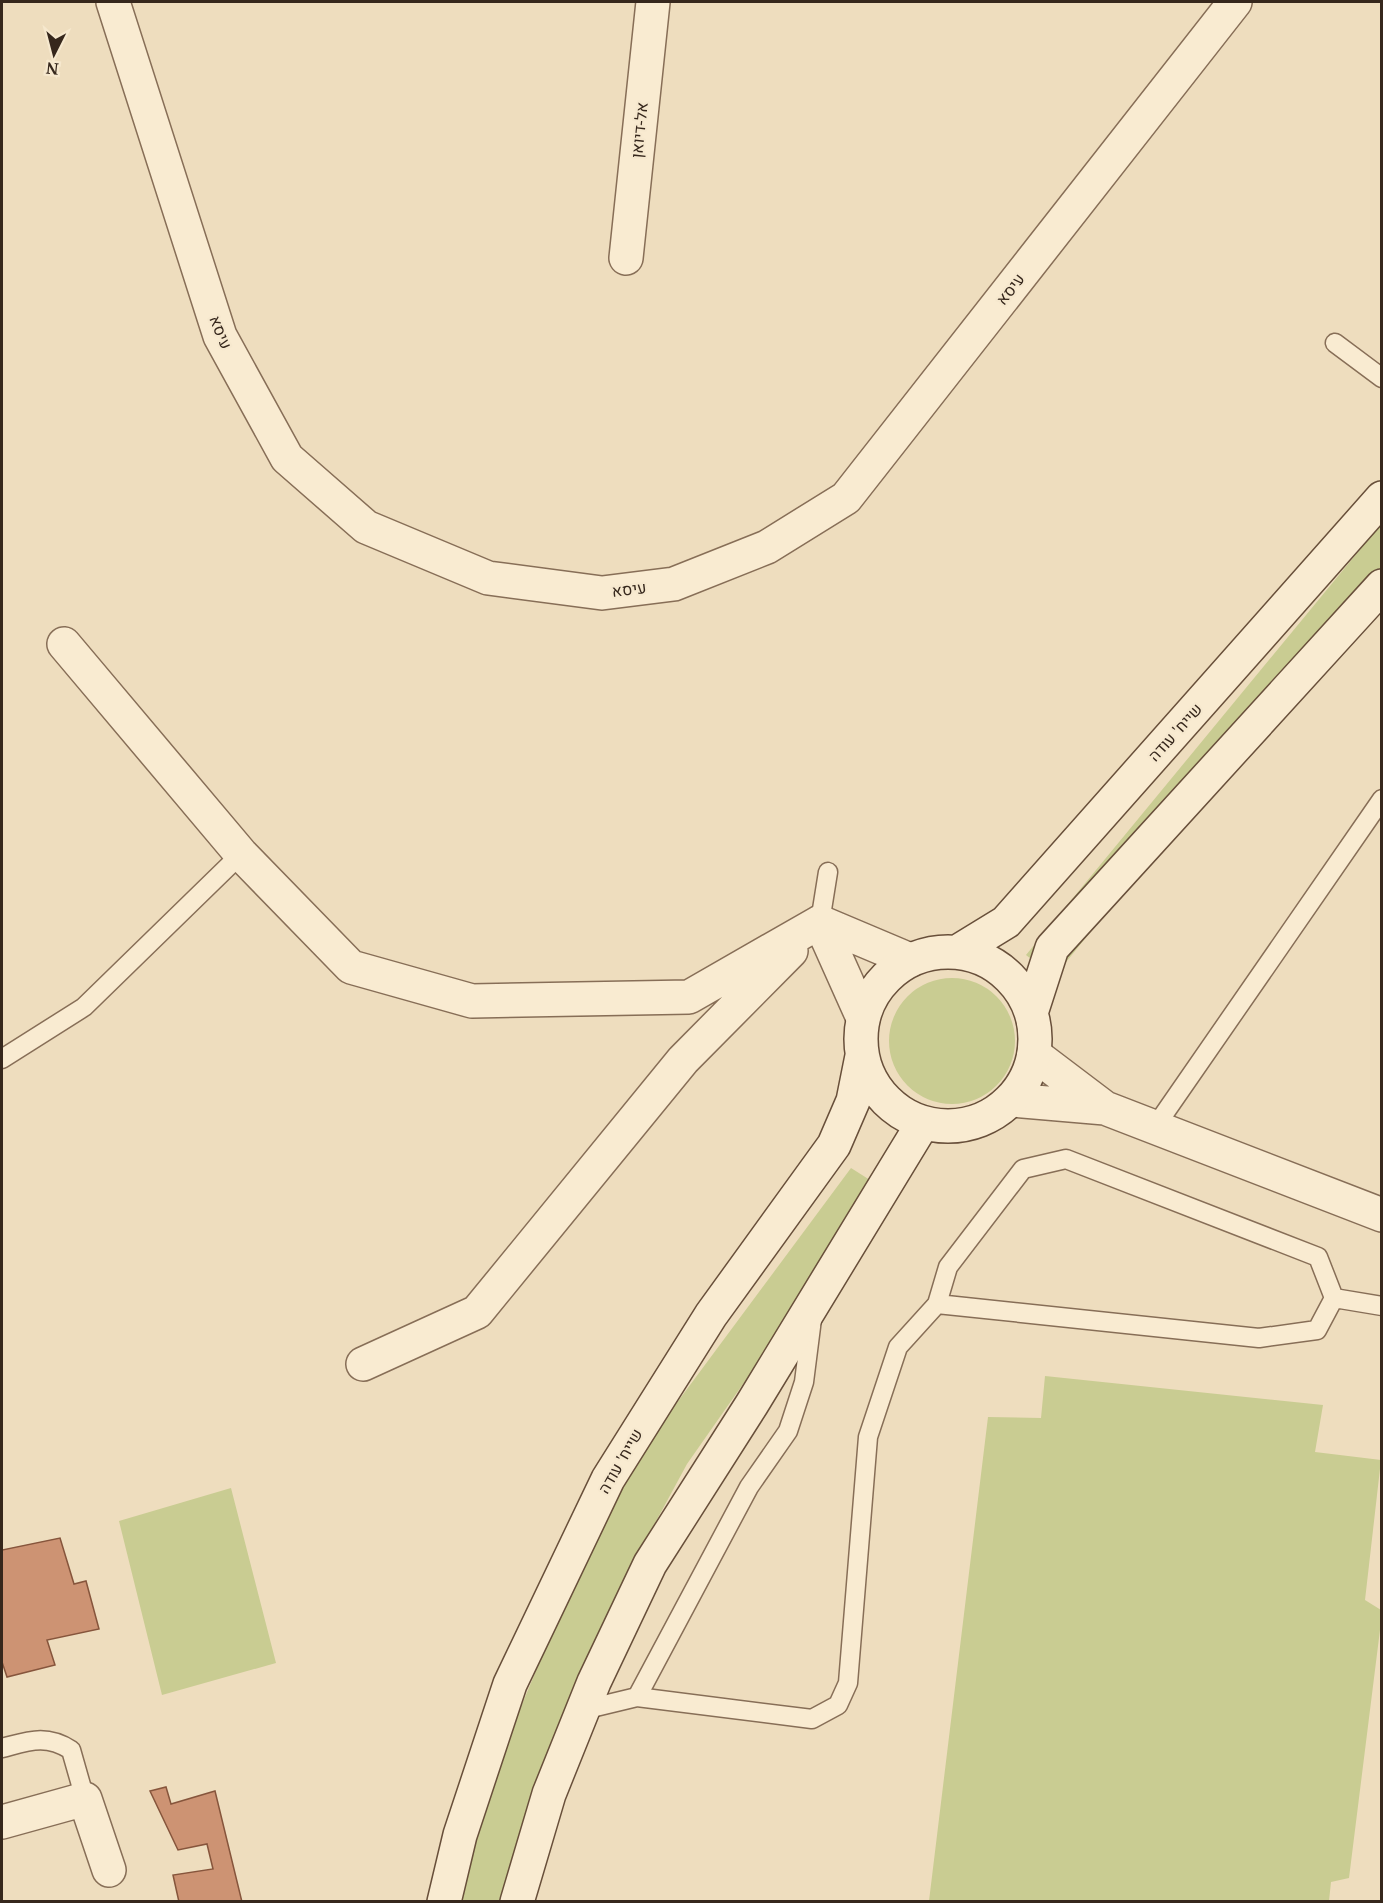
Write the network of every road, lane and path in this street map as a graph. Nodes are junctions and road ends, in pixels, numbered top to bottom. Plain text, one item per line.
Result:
1 (113, 2) edge
2 (653, 2) edge
3 (1235, 2) edge
4 (626, 258) dead end
5 (1335, 343) dead end
6 (1382, 378) edge
7 (1382, 498) edge
8 (1382, 586) edge
9 (64, 644) dead end
10 (1382, 799) edge
11 (241, 854) junction
12 (828, 872) dead end
13 (820, 922) junction
14 (957, 952) junction
15 (910, 960) junction
16 (1032, 1010) junction
17 (863, 1018) junction
18 (1035, 1055) junction
19 (862, 1056) junction
20 (2, 1059) edge
21 (1012, 1100) junction
22 (1105, 1108) junction
23 (923, 1123) junction
24 (1155, 1127) junction
25 (1382, 1215) edge
26 (1334, 1298) junction
27 (815, 1301) junction
28 (937, 1304) junction
29 (1382, 1306) edge
30 (363, 1364) dead end
31 (637, 1697) junction
32 (583, 1710) junction
33 (2, 1748) edge
34 (85, 1799) junction
35 (2, 1822) edge
36 (109, 1870) dead end
37 (444, 1902) edge
38 (517, 1902) edge

1 - 3 street, עיסא
2 - 4 street, אל-דיואן
5 - 6 lane
7 - 14 street, שייח' עודה
8 - 16 street
9 - 11 street
10 - 24 lane
11 - 13 street
11 - 20 lane
12 - 13 lane
13 - 15 street
13 - 17 street
13 - 30 street
14 - 15 street
14 - 16 street
15 - 17 street
16 - 18 street
17 - 19 street
18 - 21 street
18 - 22 street
19 - 23 street
19 - 37 street, שייח' עודה
21 - 22 street
21 - 23 street
22 - 24 street
23 - 27 street
24 - 25 street
26 - 28 lane
26 - 28 lane
26 - 29 lane
27 - 31 lane
27 - 32 street
28 - 31 lane
31 - 32 lane
32 - 38 street
33 - 34 lane
34 - 35 street
34 - 36 street

